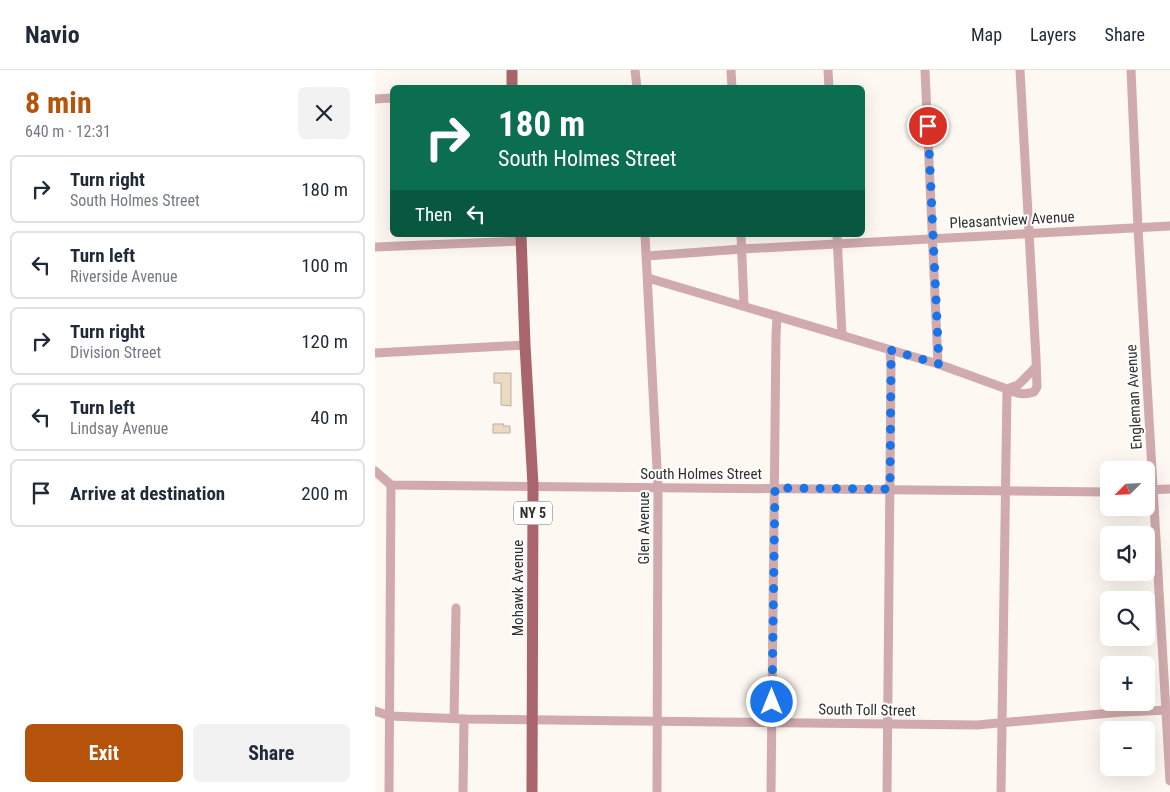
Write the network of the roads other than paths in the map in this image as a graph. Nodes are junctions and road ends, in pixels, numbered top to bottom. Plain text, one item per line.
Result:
1 (512, 70) edge
2 (635, 70) edge
3 (731, 70) edge
4 (828, 70) edge
5 (925, 70) edge
6 (1020, 70) edge
7 (1131, 70) edge
8 (513, 85) edge
9 (637, 85) edge
10 (732, 85) edge
11 (829, 85) edge
12 (390, 98) edge
13 (375, 99) edge
14 (1170, 226) edge
15 (1138, 228) junction
16 (1029, 233) junction
17 (645, 237) edge
18 (741, 237) edge
19 (521, 238) edge
20 (933, 238) junction
21 (837, 240) edge
22 (375, 247) edge
23 (742, 249) junction
24 (647, 256) junction
25 (648, 278) junction
26 (744, 305) junction
27 (777, 316) junction
28 (842, 335) junction
29 (525, 345) junction
30 (890, 350) junction
31 (375, 353) edge
32 (939, 364) junction
33 (1036, 367) junction
34 (1007, 389) junction
35 (1149, 461) edge
36 (375, 471) edge
37 (391, 485) junction
38 (533, 485) junction
39 (658, 488) junction
40 (775, 488) junction
41 (890, 489) junction
42 (1170, 489) edge
43 (1155, 490) edge
44 (1005, 491) junction
45 (1100, 492) edge
46 (1152, 516) edge
47 (456, 608) dead end
48 (1168, 710) edge
49 (375, 711) edge
50 (390, 716) junction
51 (454, 718) junction
52 (464, 718) junction
53 (533, 719) junction
54 (657, 721) junction
55 (772, 721) junction
56 (1002, 723) junction
57 (887, 724) junction
58 (1170, 782) edge
59 (389, 792) edge
60 (463, 792) edge
61 (532, 792) edge
62 (657, 792) edge
63 (771, 792) edge
64 (887, 792) edge
65 (1001, 792) edge

1 - 8 main road
2 - 9 street
3 - 10 street
4 - 11 street
5 - 20 street
6 - 16 street
7 - 15 street, Engleman Avenue
12 - 13 street
14 - 15 street, Pleasantview Avenue
15 - 16 street, Pleasantview Avenue
15 - 35 street, Engleman Avenue
16 - 20 street, Pleasantview Avenue
16 - 33 street
17 - 24 street, Glen Avenue
18 - 23 street
19 - 22 street
19 - 29 main road, Mohawk Avenue / NY 5
20 - 21 street, Pleasantview Avenue
20 - 32 street
21 - 23 street, Pleasantview Avenue
21 - 28 street
23 - 24 street, Pleasantview Avenue
23 - 26 street
24 - 25 street, Glen Avenue
25 - 26 street
25 - 39 street, Glen Avenue
26 - 27 street
27 - 28 street
27 - 40 street
28 - 30 street
29 - 31 street
29 - 38 main road, Mohawk Avenue / NY 5
30 - 32 street
30 - 41 street
32 - 34 street
33 - 34 street
33 - 34 street
34 - 44 street
36 - 37 street
37 - 38 street, South Holmes Street
37 - 50 street
38 - 39 street, South Holmes Street
38 - 53 main road, Mohawk Avenue / NY 5
39 - 40 street, South Holmes Street
39 - 54 street, Glen Avenue
40 - 41 street, South Holmes Street
40 - 55 street
41 - 44 street, South Holmes Street
41 - 57 street
42 - 43 street
44 - 45 street, South Holmes Street
44 - 56 street
46 - 48 street, Engleman Avenue
47 - 51 street
48 - 56 street, South Toll Street
48 - 58 street, Engleman Avenue
49 - 50 street, South Toll Street
50 - 51 street, South Toll Street
50 - 59 street
51 - 52 street, South Toll Street
52 - 53 street, South Toll Street
52 - 60 street
53 - 54 street, South Toll Street
53 - 61 main road, Mohawk Avenue / NY 5
54 - 55 street, South Toll Street
54 - 62 street, Glen Avenue
55 - 57 street, South Toll Street
55 - 63 street
56 - 57 street, South Toll Street
56 - 65 street
57 - 64 street

